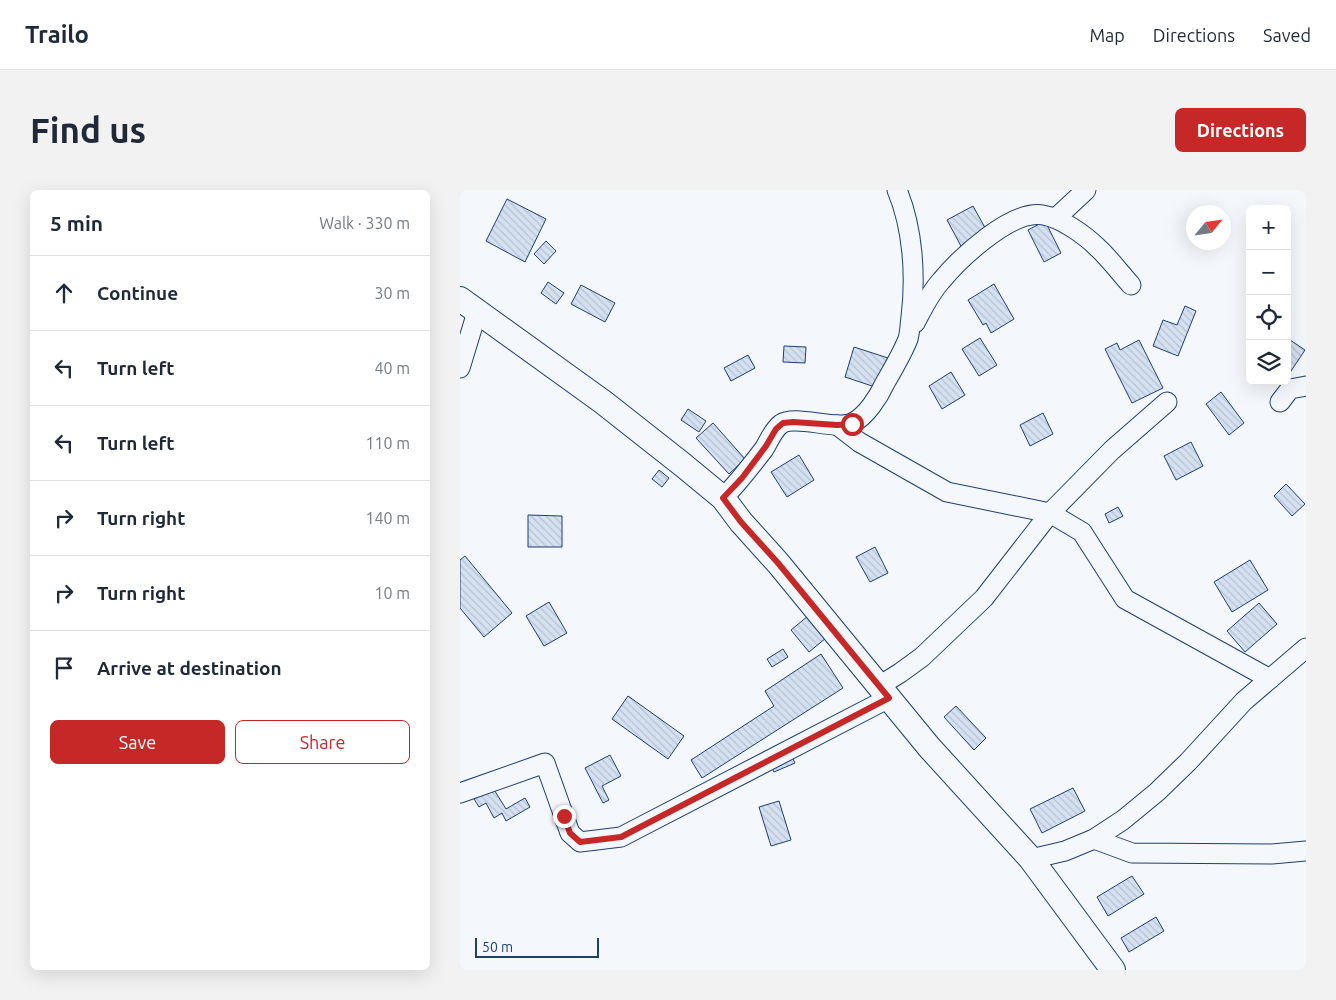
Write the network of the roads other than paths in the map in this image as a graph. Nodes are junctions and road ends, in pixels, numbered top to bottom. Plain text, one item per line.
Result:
1 (897, 190) edge
2 (1086, 190) edge
3 (1056, 218) junction
4 (1131, 285) dead end
5 (469, 306) edge
6 (908, 338) junction
7 (460, 368) edge
8 (1306, 386) edge
9 (1167, 402) dead end
10 (1280, 402) dead end
11 (837, 425) junction
12 (723, 498) junction
13 (1050, 513) junction
14 (1306, 648) edge
15 (1270, 679) junction
16 (884, 692) junction
17 (460, 794) edge
18 (1094, 839) junction
19 (1306, 851) edge
20 (1031, 859) junction
21 (1113, 970) edge

1 - 6 street
2 - 3 street
3 - 4 street
3 - 6 street
5 - 7 street
5 - 12 main road
6 - 11 street
8 - 10 street
9 - 13 street
11 - 12 street
11 - 13 street
12 - 16 main road
13 - 15 street
13 - 16 street
14 - 15 street
15 - 18 street
16 - 17 street
16 - 20 main road
18 - 19 street
18 - 20 street
20 - 21 main road

